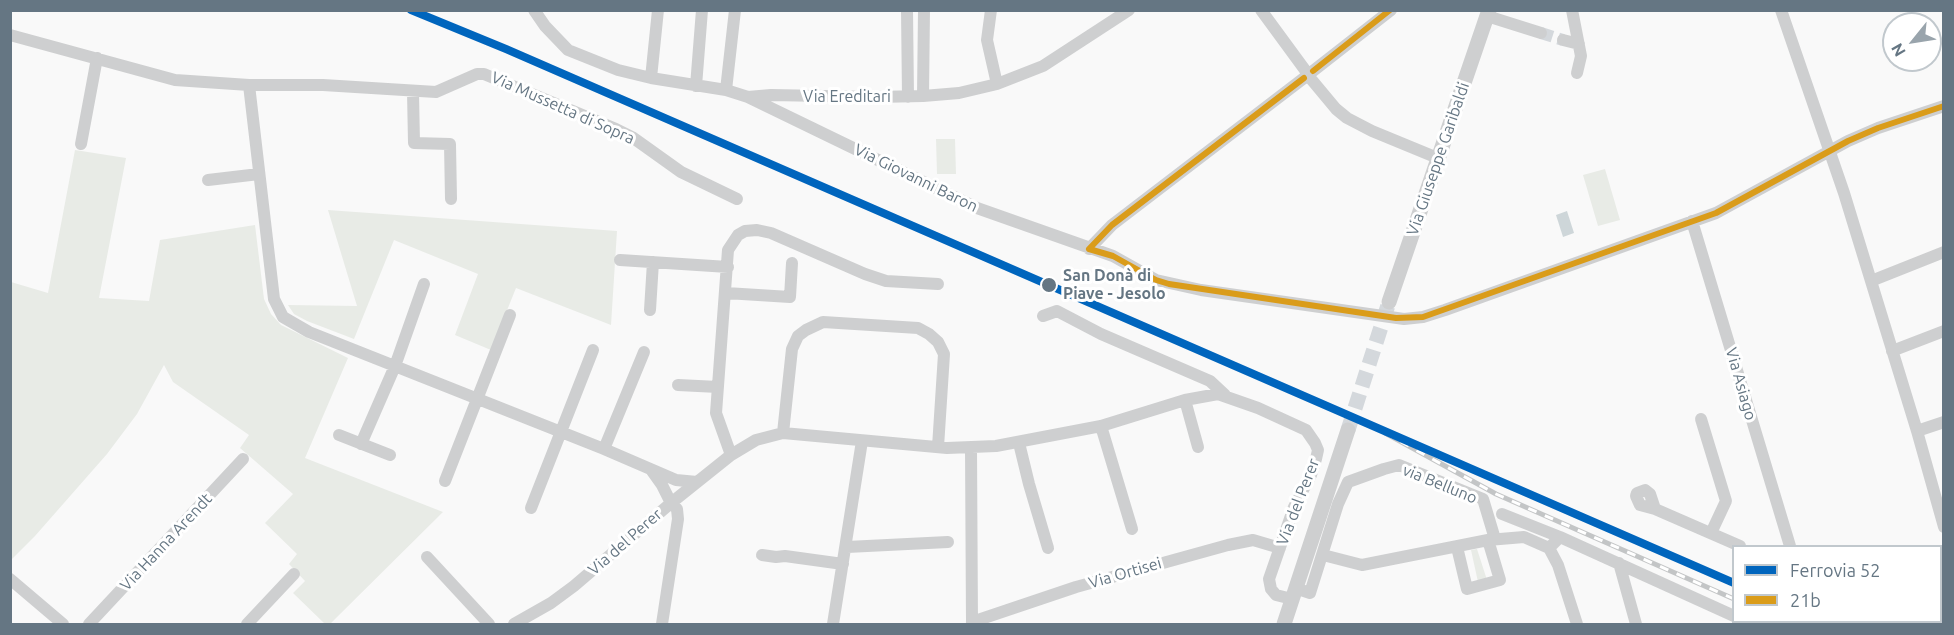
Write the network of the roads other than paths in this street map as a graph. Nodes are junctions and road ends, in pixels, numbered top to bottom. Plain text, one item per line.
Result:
1 (534, 10) edge
2 (658, 10) edge
3 (702, 10) edge
4 (735, 10) edge
5 (907, 10) edge
6 (924, 10) edge
7 (991, 10) edge
8 (1129, 10) edge
9 (1261, 10) edge
10 (1391, 10) edge
11 (1572, 10) edge
12 (1781, 10) edge
13 (1488, 13) edge
14 (1540, 33) tunnel mouth
15 (10, 35) edge
16 (1563, 40) tunnel mouth
17 (1579, 44) junction
18 (97, 58) junction
19 (1576, 73) dead end
20 (1308, 75) junction
21 (651, 78) junction
22 (997, 84) junction
23 (249, 85) junction
24 (696, 86) junction
25 (726, 90) junction
26 (413, 92) junction
27 (924, 96) junction
28 (748, 97) junction
29 (908, 97) junction
30 (1944, 106) edge
31 (81, 144) dead end
32 (1829, 150) junction
33 (1440, 159) junction
34 (260, 174) junction
35 (208, 180) dead end
36 (451, 199) dead end
37 (737, 200) dead end
38 (1692, 221) junction
39 (1089, 249) junction
40 (1944, 252) edge
41 (620, 260) dead end
42 (653, 262) junction
43 (792, 263) dead end
44 (728, 267) junction
45 (1871, 281) junction
46 (424, 284) dead end
47 (938, 284) dead end
48 (726, 293) junction
49 (1389, 302) tunnel mouth
50 (650, 310) dead end
51 (510, 315) dead end
52 (1042, 316) dead end
53 (1944, 332) edge
54 (593, 350) dead end
55 (1892, 351) junction
56 (644, 352) dead end
57 (395, 366) junction
58 (678, 385) dead end
59 (718, 387) junction
60 (1226, 396) junction
61 (478, 399) junction
62 (1185, 400) junction
63 (1701, 419) dead end
64 (1944, 422) edge
65 (1101, 426) junction
66 (1348, 430) tunnel mouth
67 (1917, 431) junction
68 (561, 432) junction
69 (783, 433) junction
70 (339, 435) dead end
71 (862, 441) junction
72 (1019, 443) junction
73 (361, 444) junction
74 (938, 447) junction
75 (1198, 447) dead end
76 (971, 448) junction
77 (604, 449) junction
78 (731, 454) junction
79 (390, 455) dead end
80 (243, 459) dead end
81 (651, 470) junction
82 (445, 481) dead end
83 (697, 482) junction
84 (671, 502) junction
85 (531, 508) dead end
86 (1655, 509) dead end
87 (1502, 514) dead end
88 (1944, 527) edge
89 (1132, 529) dead end
90 (1711, 533) junction
91 (1560, 537) junction
92 (1491, 540) junction
93 (948, 542) dead end
94 (1738, 545) edge
95 (1790, 545) edge
96 (847, 547) junction
97 (1457, 547) junction
98 (1048, 548) dead end
99 (1280, 548) junction
100 (1549, 548) junction
101 (762, 555) dead end
102 (1323, 555) junction
103 (427, 557) dead end
104 (1619, 563) junction
105 (843, 564) junction
106 (294, 574) dead end
107 (10, 579) edge
108 (1294, 594) junction
109 (1732, 615) edge
110 (972, 623) edge
111 (63, 624) edge
112 (89, 624) edge
113 (247, 624) edge
114 (489, 624) edge
115 (514, 624) edge
116 (662, 624) edge
117 (833, 624) edge
118 (1284, 624) edge
119 (1577, 624) edge
120 (1636, 624) edge

1 - 21 street, Via Ereditari
2 - 21 street
3 - 24 street
4 - 25 street
5 - 29 street
6 - 27 street
7 - 22 street
8 - 22 street, Via Ereditari
9 - 20 street
10 - 20 street
11 - 17 street
12 - 32 street
13 - 14 street, Via Giuseppe Garibaldi
13 - 33 street, Via Giuseppe Garibaldi
15 - 18 street, Via Mussetta di Sopra
16 - 17 street
17 - 19 street
18 - 23 street, Via Mussetta di Sopra
18 - 31 street
20 - 33 street
20 - 39 street
21 - 24 street, Via Ereditari
22 - 27 street, Via Ereditari
23 - 26 street, Via Mussetta di Sopra
23 - 34 street
24 - 25 street, Via Ereditari
25 - 28 street, Via Ereditari
26 - 36 street
26 - 37 street, Via Mussetta di Sopra
27 - 29 street, Via Ereditari
28 - 29 street, Via Ereditari
28 - 39 street, Via Giovanni Baron
30 - 32 street, Via Giovanni Baron
32 - 38 street, Via Giovanni Baron
32 - 45 street
33 - 49 street, Via Giuseppe Garibaldi
34 - 35 street
34 - 57 street
38 - 39 street, Via Giovanni Baron
38 - 95 street, Via Asiago
40 - 45 street
41 - 42 street
42 - 44 street
42 - 50 street
43 - 48 street
44 - 47 street
44 - 48 street
45 - 55 street
46 - 57 street
48 - 59 street
51 - 61 street
52 - 60 street
53 - 55 street
54 - 68 street
55 - 67 street
56 - 77 street
57 - 61 street
57 - 73 street
58 - 59 street
59 - 78 street
60 - 62 street, Via del Perer
60 - 99 street, Via del Perer
61 - 68 street
61 - 82 street
62 - 65 street, Via del Perer
62 - 75 street
63 - 90 street
64 - 67 street
65 - 72 street, Via del Perer
65 - 89 street
66 - 108 street
67 - 88 street
68 - 77 street
68 - 85 street
69 - 71 street, Via del Perer
69 - 74 street
69 - 78 street, Via del Perer
70 - 73 street
71 - 74 street, Via del Perer
71 - 96 street
72 - 76 street, Via del Perer
72 - 98 street
73 - 79 street
74 - 76 street, Via del Perer
76 - 110 street, Via Ortisei
77 - 81 street
78 - 83 street, Via del Perer
80 - 112 street, Via Hanna Arendt
81 - 83 street
81 - 84 street
83 - 84 street, Via del Perer
84 - 115 street, Via del Perer
84 - 116 street
86 - 90 street
87 - 91 street
90 - 94 street
91 - 100 street
91 - 104 street
92 - 97 street
92 - 97 street
92 - 100 street
92 - 102 street, via Belluno
93 - 96 street
96 - 105 street
97 - 102 street
99 - 108 street, Via del Perer
99 - 110 street, Via Ortisei
100 - 119 street
101 - 105 street
102 - 108 street
103 - 114 street
104 - 109 street
104 - 120 street
105 - 117 street
106 - 113 street
107 - 111 street
108 - 118 street

